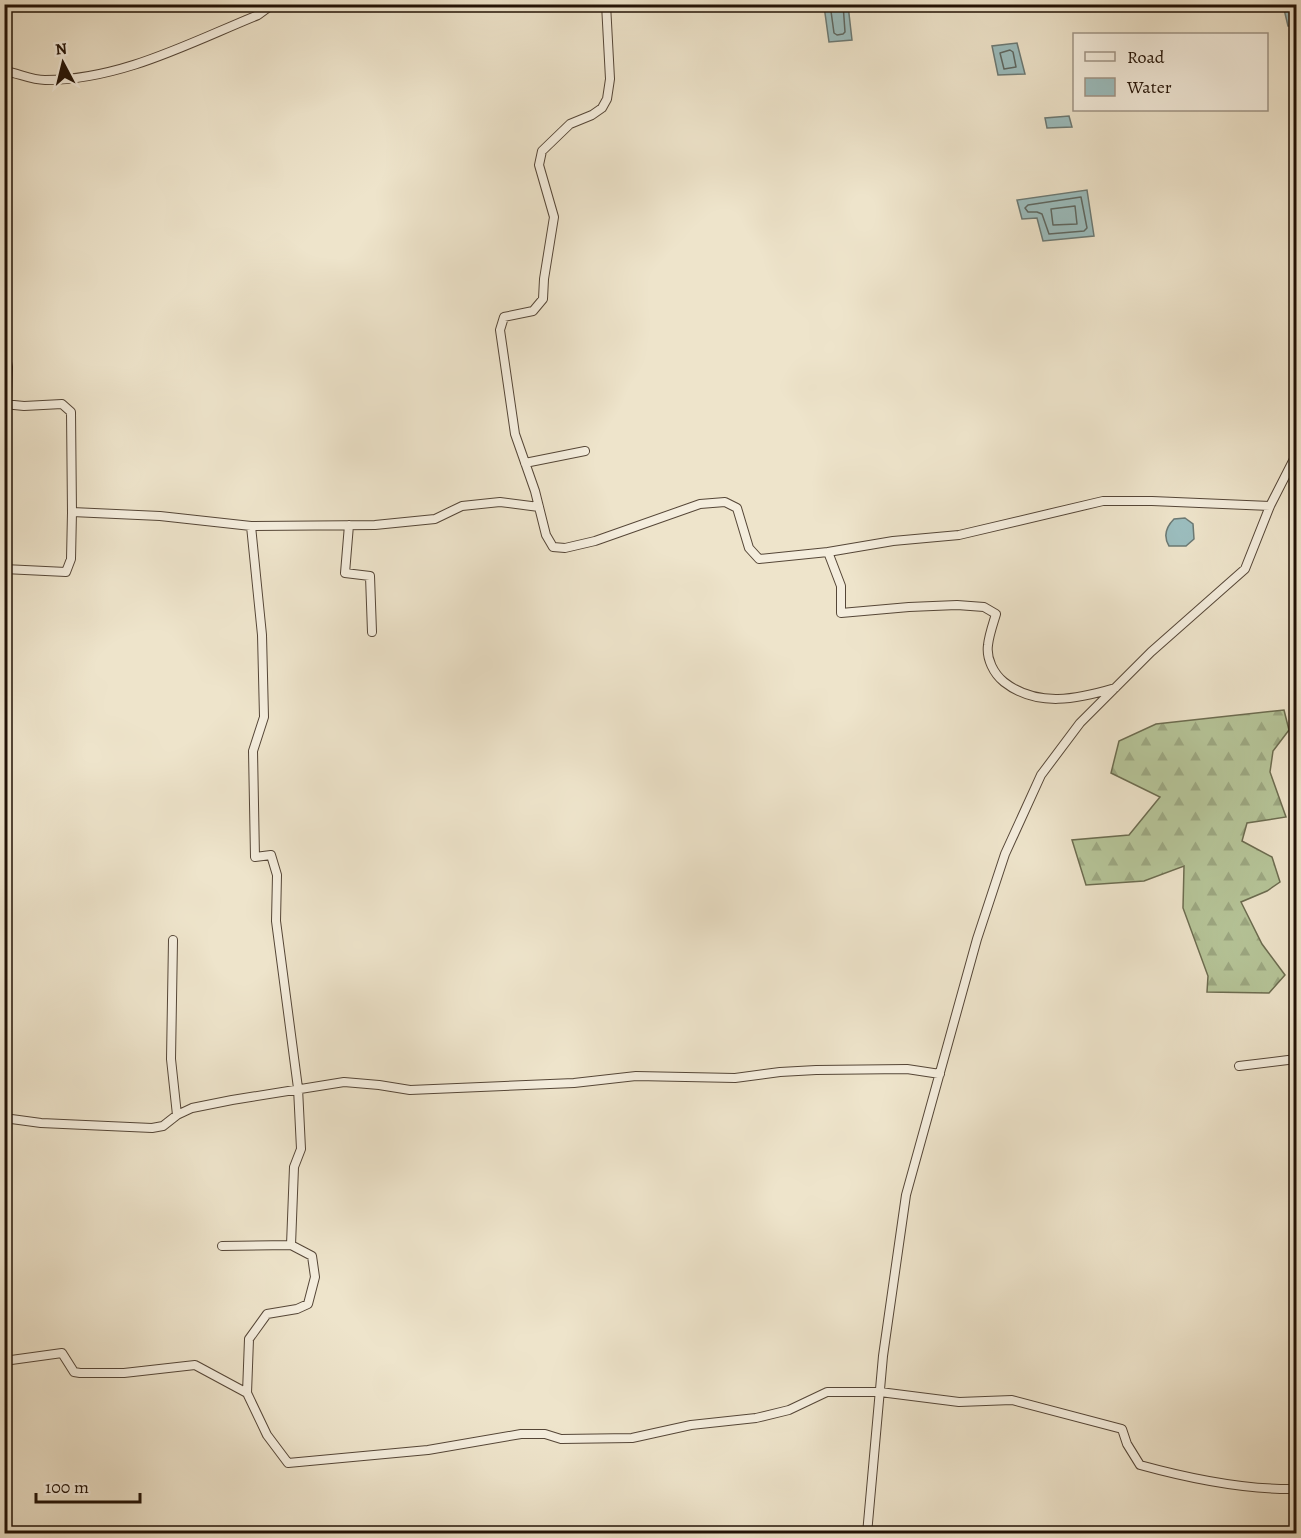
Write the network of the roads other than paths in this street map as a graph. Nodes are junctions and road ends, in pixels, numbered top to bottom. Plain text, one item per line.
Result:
1 (273, 4) edge
2 (606, 4) edge
3 (4, 71) edge
4 (4, 347) edge
5 (6, 404) edge
6 (585, 451) dead end
7 (1296, 455) edge
8 (525, 464) junction
9 (1269, 506) junction
10 (539, 507) junction
11 (72, 512) junction
12 (349, 525) junction
13 (251, 526) junction
14 (828, 552) junction
15 (4, 569) edge
16 (372, 632) dead end
17 (1115, 688) junction
18 (173, 940) dead end
19 (1296, 1059) edge
20 (1239, 1066) dead end
21 (940, 1074) junction
22 (298, 1088) junction
23 (177, 1116) junction
24 (4, 1118) edge
25 (291, 1245) junction
26 (222, 1246) dead end
27 (4, 1360) edge
28 (880, 1392) junction
29 (247, 1394) junction
30 (1296, 1489) edge
31 (867, 1533) edge

1 - 3 street
2 - 8 street
4 - 5 street
5 - 11 street
6 - 8 street
7 - 9 street
8 - 10 street
9 - 14 street
9 - 17 street
10 - 12 street
10 - 14 street
11 - 13 street
11 - 15 street
12 - 13 street
12 - 16 street
13 - 22 street
14 - 17 street
17 - 21 street
18 - 23 street
19 - 20 street
21 - 22 street
21 - 28 street
22 - 23 street
22 - 25 street
23 - 24 street
25 - 26 street
25 - 29 street
27 - 29 street
28 - 29 street
28 - 30 street
28 - 31 street

